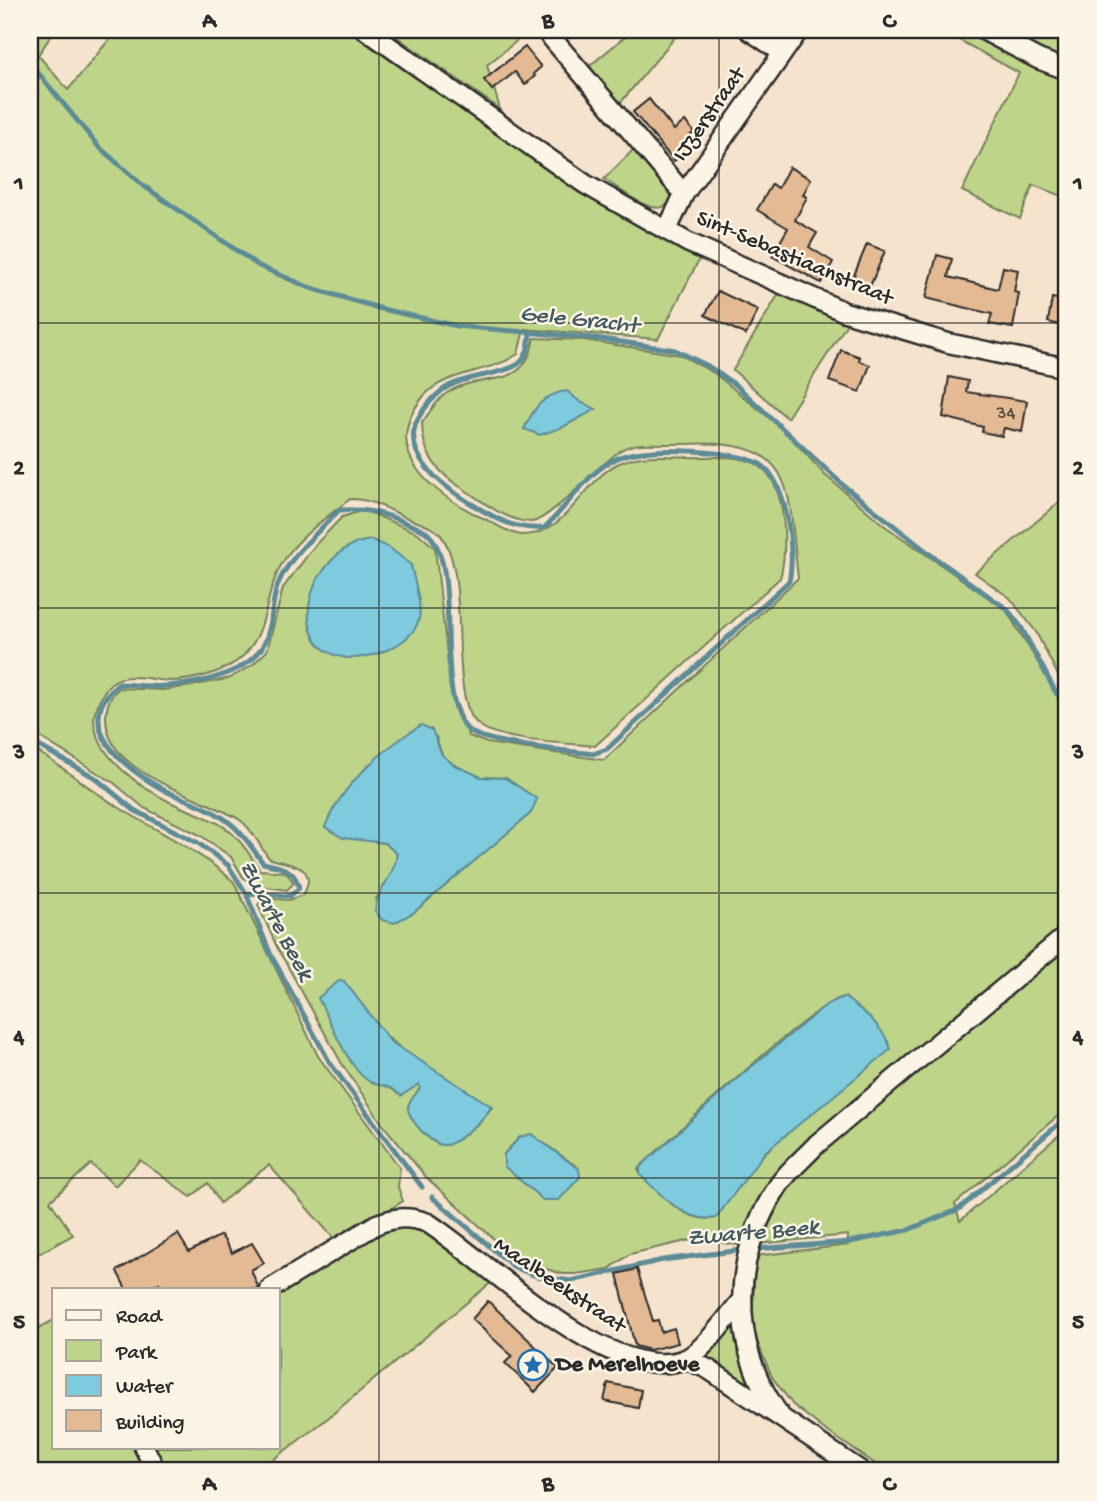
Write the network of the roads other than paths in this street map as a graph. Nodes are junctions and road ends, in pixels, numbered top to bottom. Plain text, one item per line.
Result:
1 (366, 30) edge
2 (545, 30) edge
3 (749, 30) edge
4 (799, 30) edge
5 (983, 30) edge
6 (783, 53) junction
7 (1067, 70) edge
8 (684, 194) junction
9 (667, 230) junction
10 (1067, 368) edge
11 (1067, 935) edge
12 (272, 1288) edge
13 (740, 1301) junction
14 (686, 1359) junction
15 (781, 1417) junction
16 (145, 1448) edge
17 (156, 1471) edge
18 (861, 1471) edge

1 - 9 street, Sint-Sebastiaanstraat
2 - 8 street, Sint-Sebastiaanstraat
3 - 6 street
4 - 6 street, IJzerstraat
5 - 7 street
6 - 8 street, IJzerstraat
8 - 9 street, Sint-Sebastiaanstraat
9 - 10 street, Sint-Sebastiaanstraat
11 - 13 street
12 - 14 street, Maalbeekstraat
13 - 14 street
13 - 15 street
14 - 15 street
15 - 18 street
16 - 17 street

